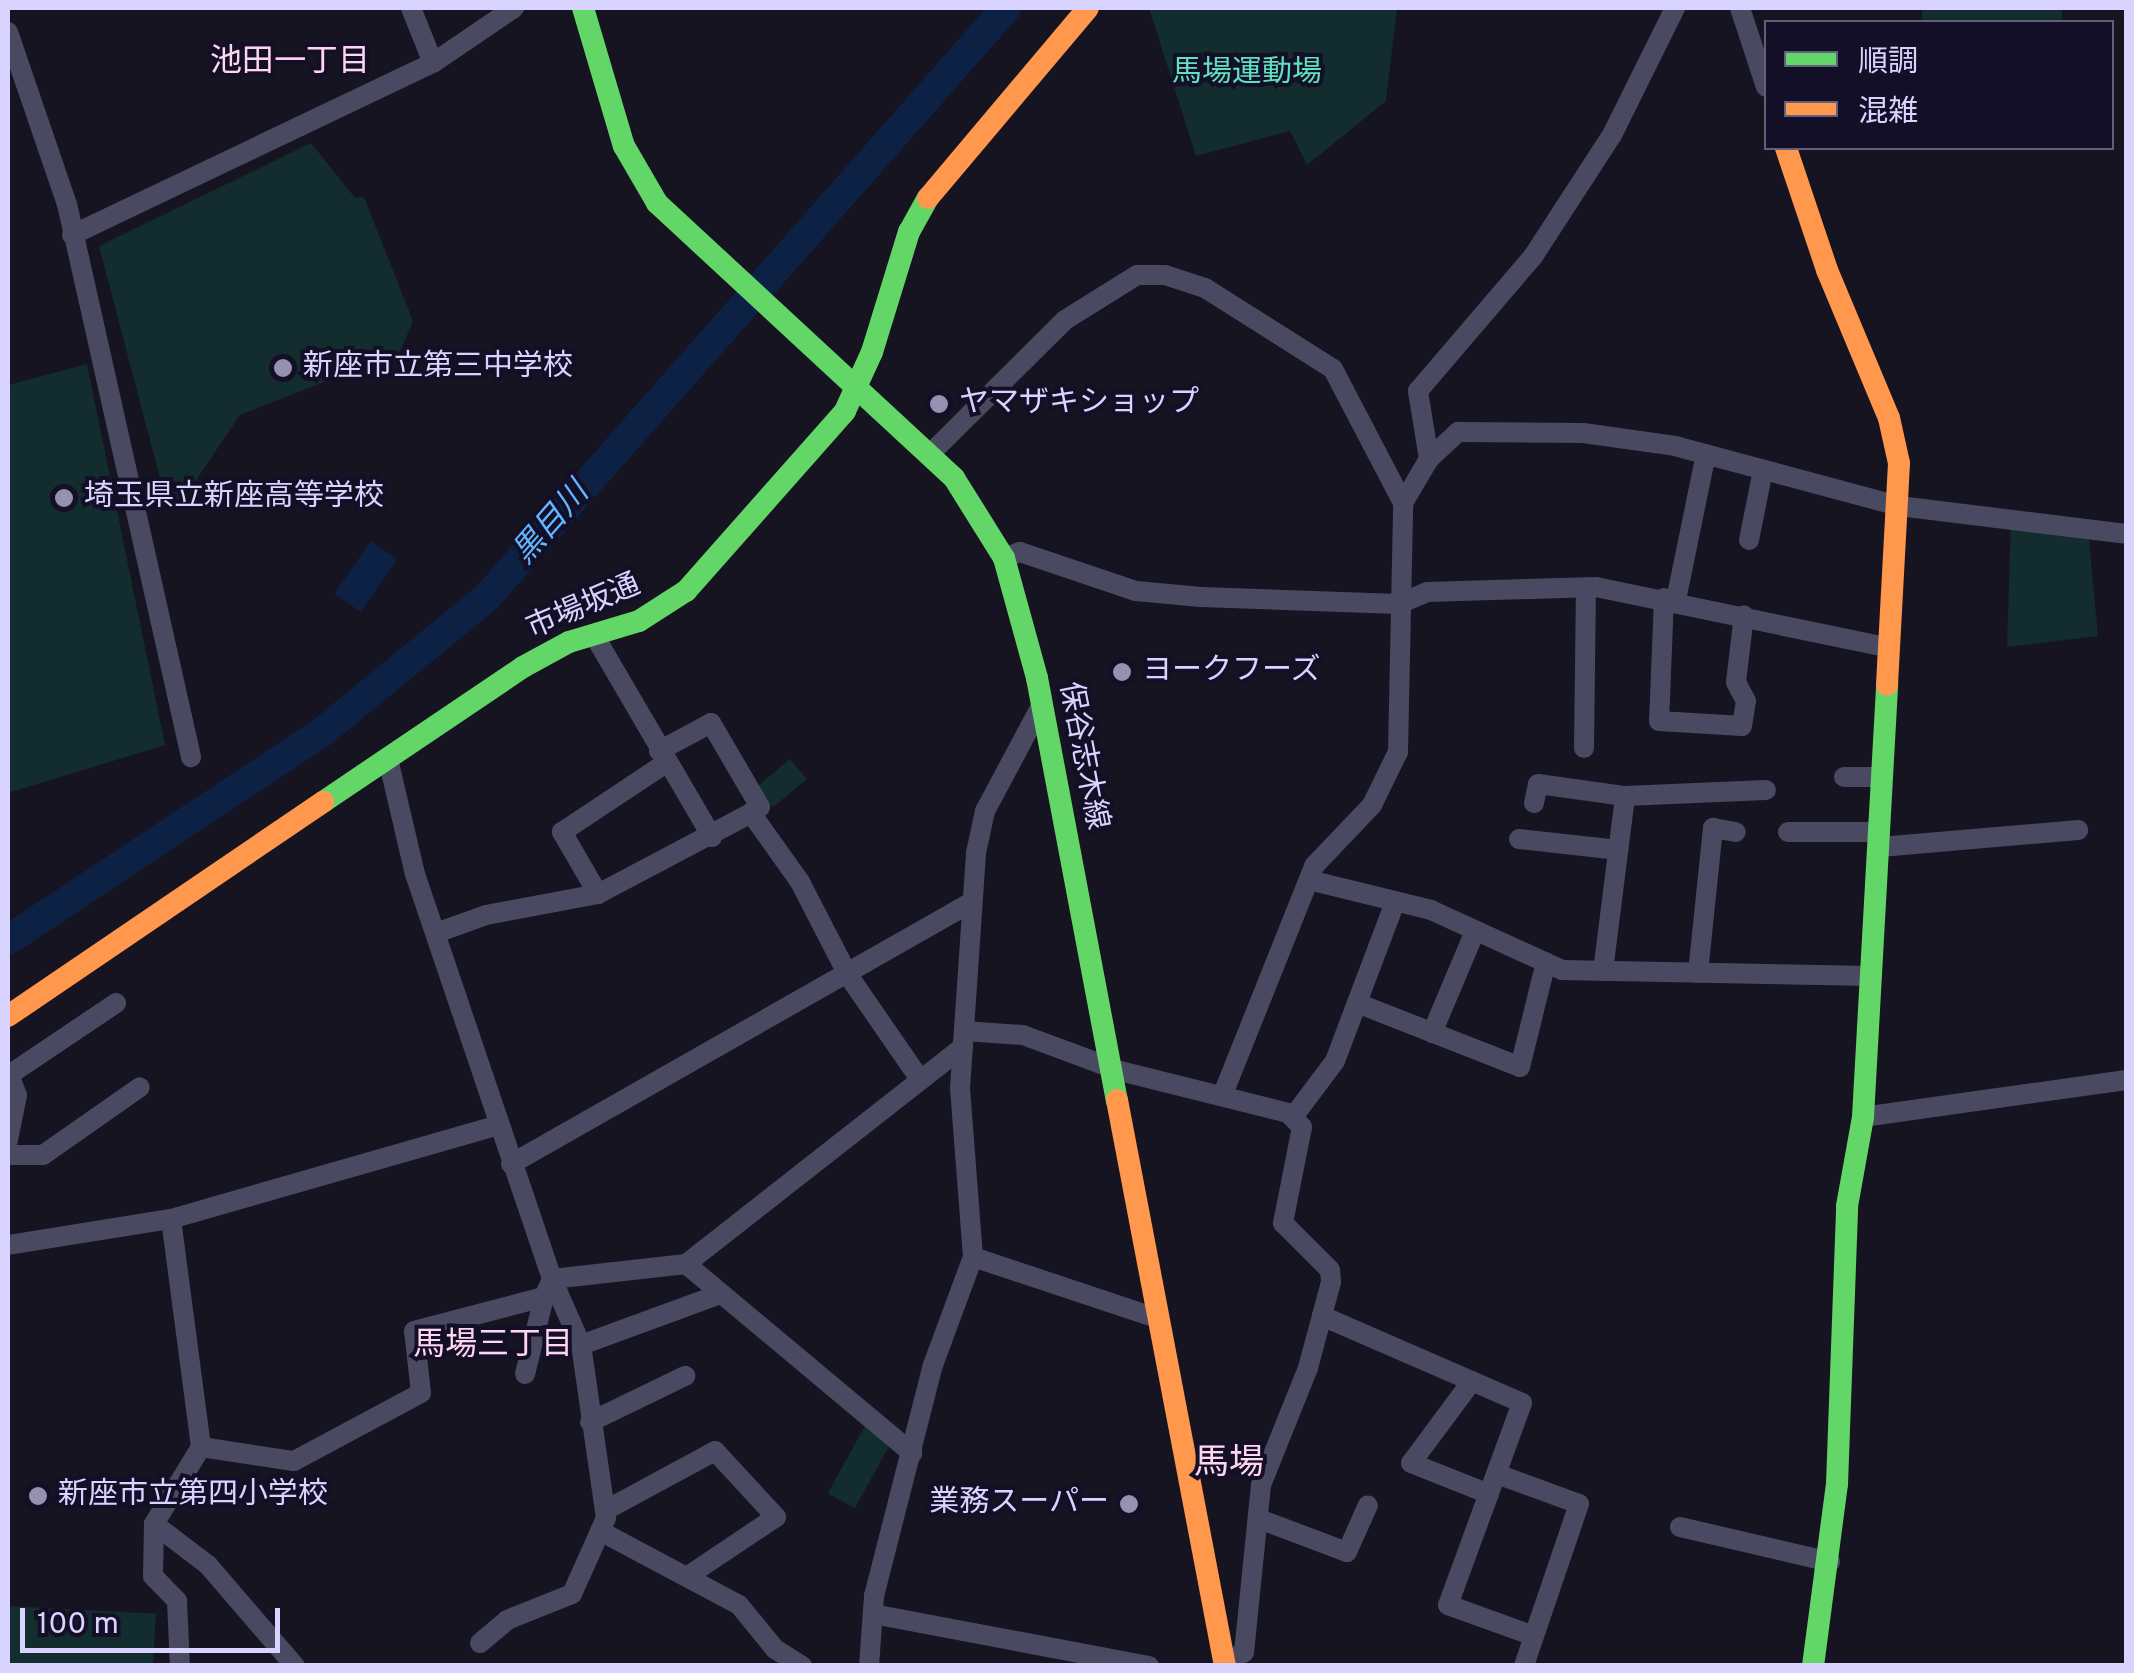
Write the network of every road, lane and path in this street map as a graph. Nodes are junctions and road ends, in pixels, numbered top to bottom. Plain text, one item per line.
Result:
1 (410, 8) edge
2 (514, 8) edge
3 (582, 8) edge
4 (1088, 8) edge
5 (1676, 8) edge
6 (1740, 8) edge
7 (8, 32) edge
8 (433, 63) junction
9 (1764, 81) edge
10 (1787, 150) edge
11 (72, 235) junction
12 (858, 390) junction
13 (930, 454) junction
14 (1706, 454) junction
15 (1430, 459) junction
16 (1764, 470) junction
17 (1402, 503) junction
18 (1898, 506) junction
19 (2126, 534) edge
20 (1749, 540) dead end
21 (1004, 558) junction
22 (1586, 588) junction
23 (1670, 599) junction
24 (1399, 604) junction
25 (1744, 615) junction
26 (594, 636) junction
27 (1886, 647) junction
28 (1041, 706) junction
29 (1584, 748) dead end
30 (191, 757) dead end
31 (662, 757) junction
32 (388, 759) junction
33 (1844, 778) dead end
34 (1882, 778) junction
35 (1766, 790) dead end
36 (1625, 796) junction
37 (1534, 803) dead end
38 (751, 813) junction
39 (2078, 830) dead end
40 (1736, 832) dead end
41 (1788, 832) dead end
42 (712, 837) junction
43 (1519, 839) dead end
44 (1880, 839) junction
45 (1618, 850) junction
46 (1309, 880) junction
47 (598, 894) junction
48 (1395, 902) junction
49 (970, 903) junction
50 (1475, 931) junction
51 (436, 933) junction
52 (1546, 962) junction
53 (1603, 971) junction
54 (1698, 973) junction
55 (848, 975) junction
56 (1872, 976) junction
57 (116, 1003) dead end
58 (1357, 1004) junction
59 (8, 1016) edge
60 (1432, 1032) junction
61 (963, 1039) junction
62 (1110, 1065) junction
63 (8, 1073) edge
64 (919, 1078) junction
65 (2126, 1080) edge
66 (140, 1087) dead end
67 (1223, 1094) junction
68 (1293, 1117) junction
69 (1863, 1117) junction
70 (496, 1126) junction
71 (8, 1140) edge
72 (8, 1155) edge
73 (512, 1164) junction
74 (172, 1219) junction
75 (8, 1245) edge
76 (973, 1257) junction
77 (686, 1264) junction
78 (548, 1288) junction
79 (720, 1294) junction
80 (1322, 1316) junction
81 (1159, 1319) junction
82 (581, 1345) junction
83 (525, 1374) dead end
84 (685, 1376) dead end
85 (1472, 1381) junction
86 (590, 1422) junction
87 (201, 1447) junction
88 (912, 1454) junction
89 (1493, 1484) junction
90 (1368, 1504) dead end
91 (1259, 1519) junction
92 (603, 1520) junction
93 (154, 1524) junction
94 (1680, 1527) dead end
95 (1830, 1562) junction
96 (688, 1576) junction
97 (873, 1614) junction
98 (1534, 1636) junction
99 (480, 1644) dead end
100 (1225, 1665) edge
101 (180, 1666) edge
102 (295, 1666) edge
103 (802, 1666) edge
104 (869, 1666) edge
105 (1149, 1666) edge
106 (1524, 1666) edge
107 (1813, 1666) edge

1 - 8 street
2 - 8 street
3 - 12 street, 保谷志木線
4 - 12 street, 市場坂通
5 - 15 street
6 - 9 street
7 - 11 street
8 - 11 street
10 - 18 street
11 - 30 street
12 - 13 street, 保谷志木線
12 - 26 street, 市場坂通
13 - 17 street
13 - 21 street, 保谷志木線
14 - 15 street
14 - 16 street
14 - 23 street
15 - 17 street
16 - 18 street
16 - 20 street
17 - 24 street
18 - 19 street
18 - 27 street
21 - 24 street
21 - 28 street, 保谷志木線
22 - 23 street
22 - 24 street
22 - 29 street
23 - 25 street
23 - 25 street
24 - 46 street
25 - 27 street
26 - 31 street
26 - 32 street, 市場坂通
27 - 34 street
28 - 49 street
28 - 62 street, 保谷志木線
31 - 38 street
31 - 42 street
31 - 47 street
32 - 51 street
32 - 59 street, 市場坂通
33 - 34 street
34 - 44 street
35 - 36 street
36 - 37 street
36 - 45 street
38 - 42 street
38 - 55 street
39 - 44 street
40 - 54 street
41 - 44 street
42 - 47 street
43 - 45 street
44 - 56 street
45 - 53 street
46 - 48 street
46 - 67 street
47 - 51 street
48 - 50 street
48 - 58 street
49 - 55 street
49 - 61 street
50 - 52 street
50 - 60 street
51 - 70 street
52 - 53 street
52 - 60 street
53 - 54 street
54 - 56 street
55 - 64 street
55 - 73 street
56 - 69 street
57 - 63 street
58 - 60 street
58 - 68 street
61 - 62 street
61 - 64 street
61 - 76 street
62 - 67 street
62 - 81 street, 保谷志木線
63 - 71 street
64 - 77 street
65 - 69 street
66 - 72 street
67 - 68 street
68 - 80 street
69 - 95 street
70 - 73 street
70 - 74 street
73 - 78 street
74 - 75 street
74 - 87 street
76 - 81 street
76 - 88 street
77 - 78 street
77 - 79 street
78 - 82 street
78 - 83 street
78 - 87 street
79 - 82 street
79 - 88 street
80 - 85 street
80 - 91 street
81 - 100 street, 保谷志木線
82 - 86 street
84 - 86 street
85 - 89 street
85 - 89 street
86 - 92 street
87 - 93 street
88 - 97 street
89 - 98 street
89 - 98 street
90 - 91 street
91 - 100 street
92 - 96 street
92 - 96 street
92 - 99 street
93 - 101 street
93 - 102 street
94 - 95 street
95 - 107 street
96 - 103 street
97 - 104 street
97 - 105 street
98 - 106 street

